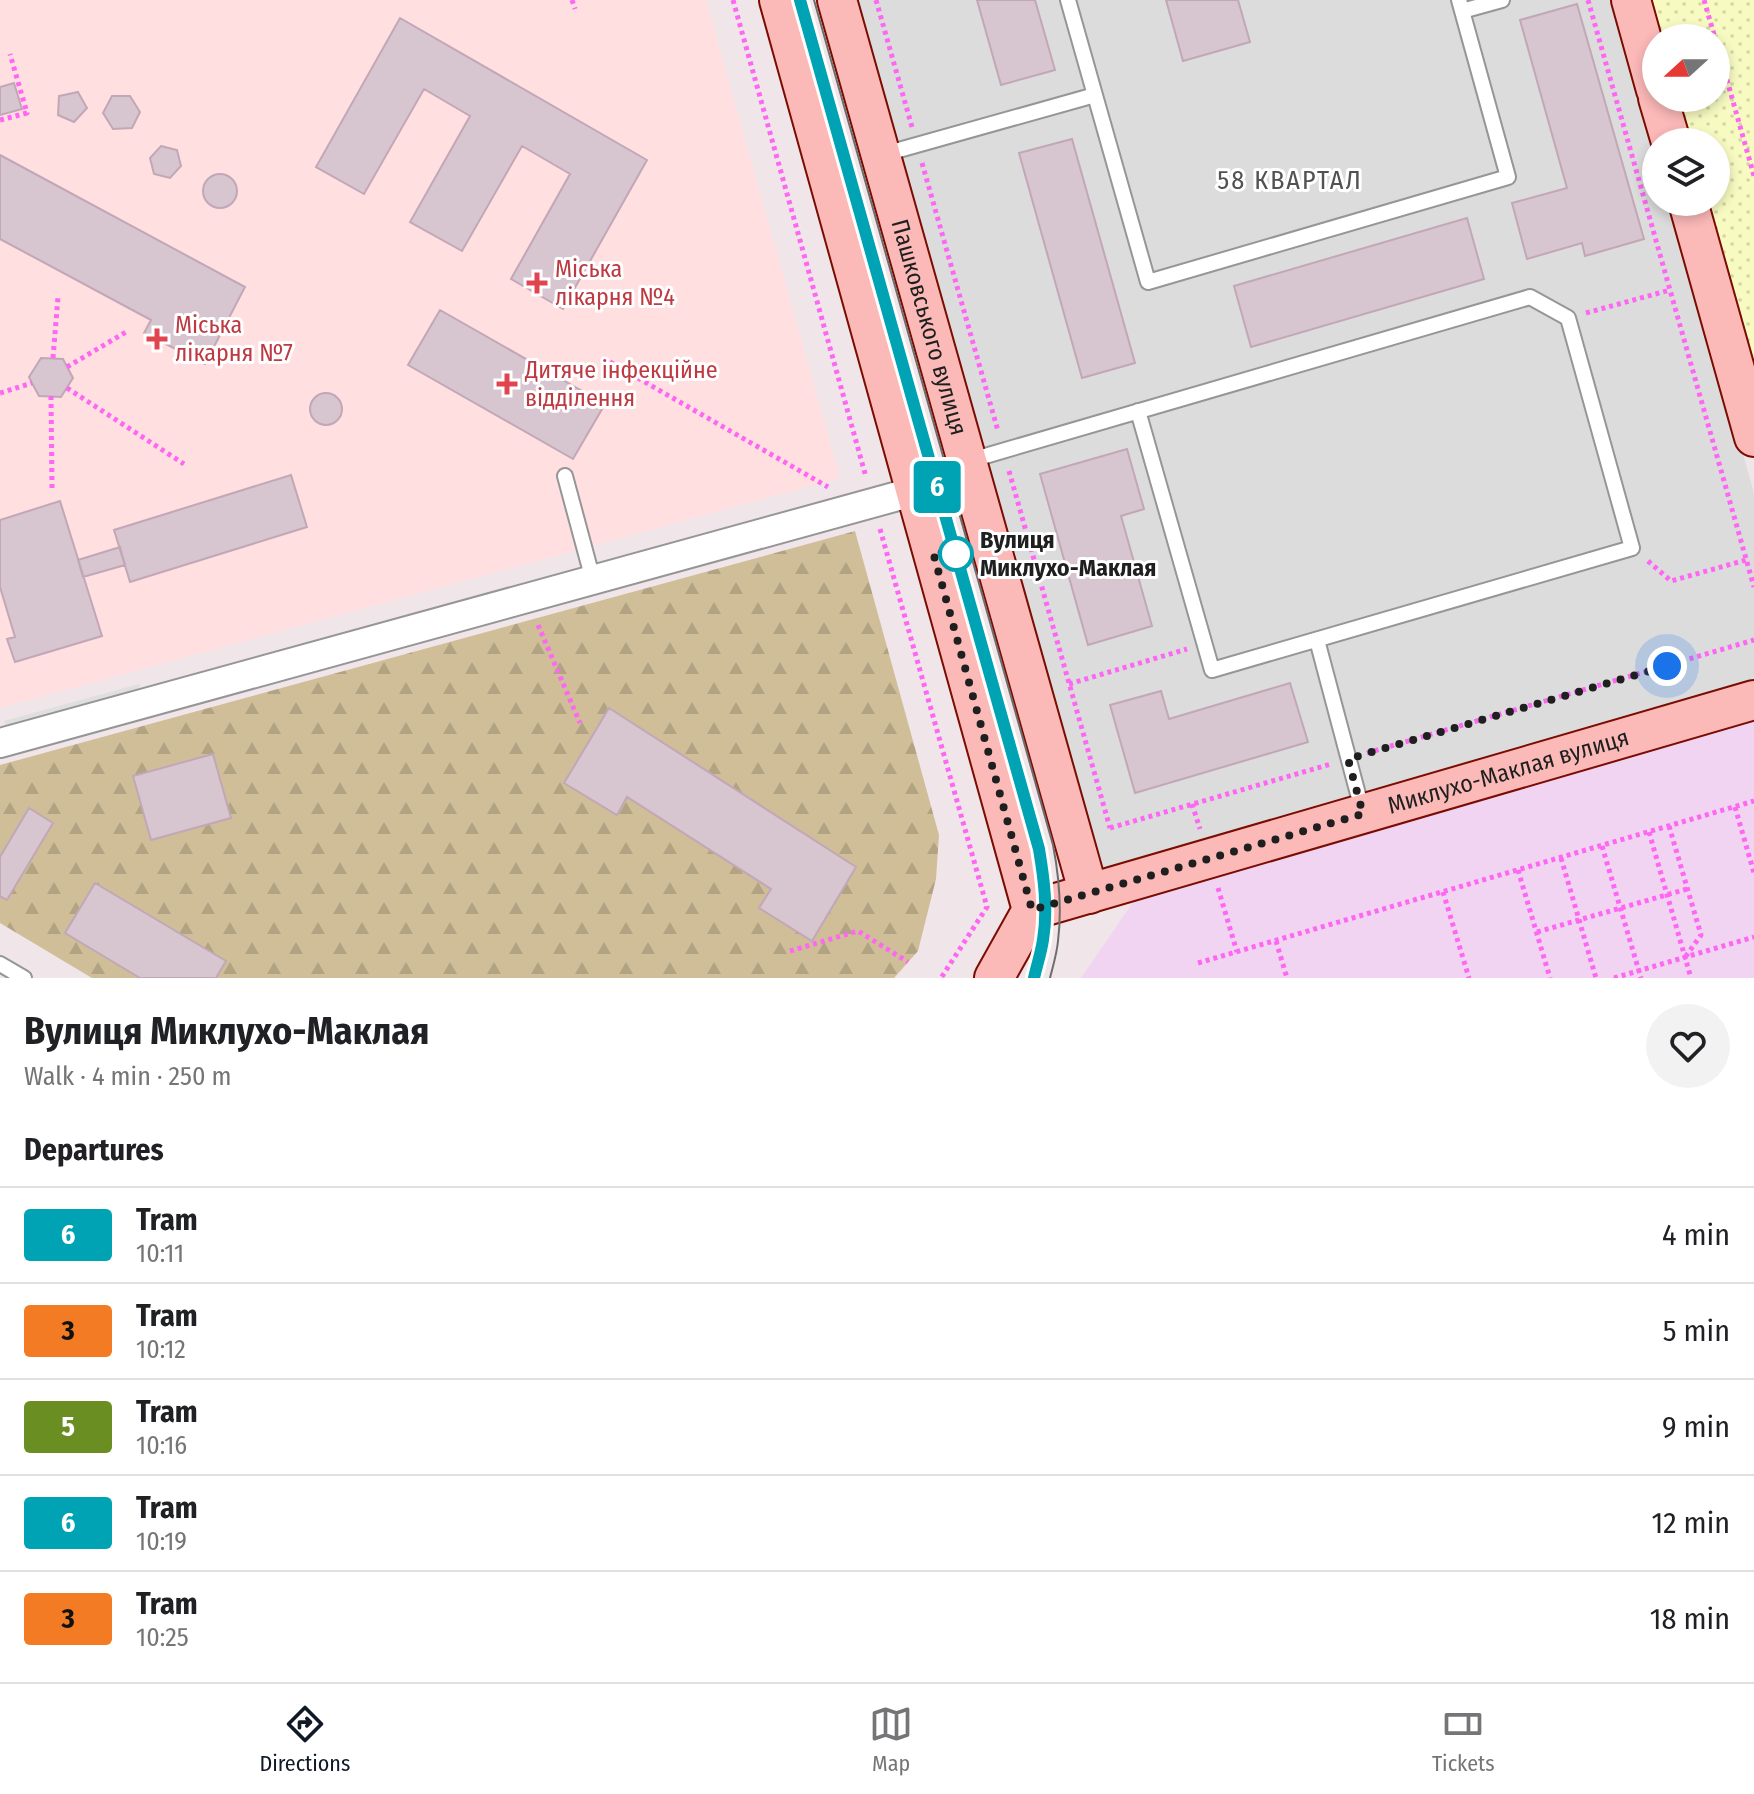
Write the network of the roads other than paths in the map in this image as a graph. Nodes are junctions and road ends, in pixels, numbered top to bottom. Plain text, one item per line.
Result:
1 (779, 0) edge
2 (837, 0) edge
3 (1068, 0) edge
4 (1502, 0) edge
5 (1631, 0) edge
6 (1461, 5) edge
7 (1642, 40) edge
8 (1095, 95) junction
9 (881, 155) junction
10 (1692, 216) edge
11 (1138, 411) junction
12 (1754, 437) edge
13 (969, 469) junction
14 (565, 476) dead end
15 (916, 491) junction
16 (593, 580) junction
17 (1317, 640) junction
18 (1754, 700) edge
19 (0, 743) edge
20 (1363, 814) junction
21 (1089, 894) junction
22 (1032, 910) junction
23 (0, 964) edge
24 (24, 978) edge
25 (994, 978) edge
26 (1009, 978) edge

1 - 15 street
2 - 9 street, Пашковського вулиця
3 - 8 lane
4 - 6 lane
5 - 7 street
6 - 8 lane
8 - 9 lane
9 - 13 street, Пашковського вулиця
10 - 12 street
11 - 13 lane
11 - 17 lane
11 - 17 lane
13 - 15 street
13 - 21 street, Пашковського вулиця
14 - 16 lane
15 - 16 street
15 - 22 street
16 - 19 street
17 - 20 lane
18 - 20 street, Миклухо-Маклая вулиця
20 - 21 street, Миклухо-Маклая вулиця
21 - 22 street, Миклухо-Маклая вулиця
21 - 26 street
22 - 25 street
23 - 24 lane

